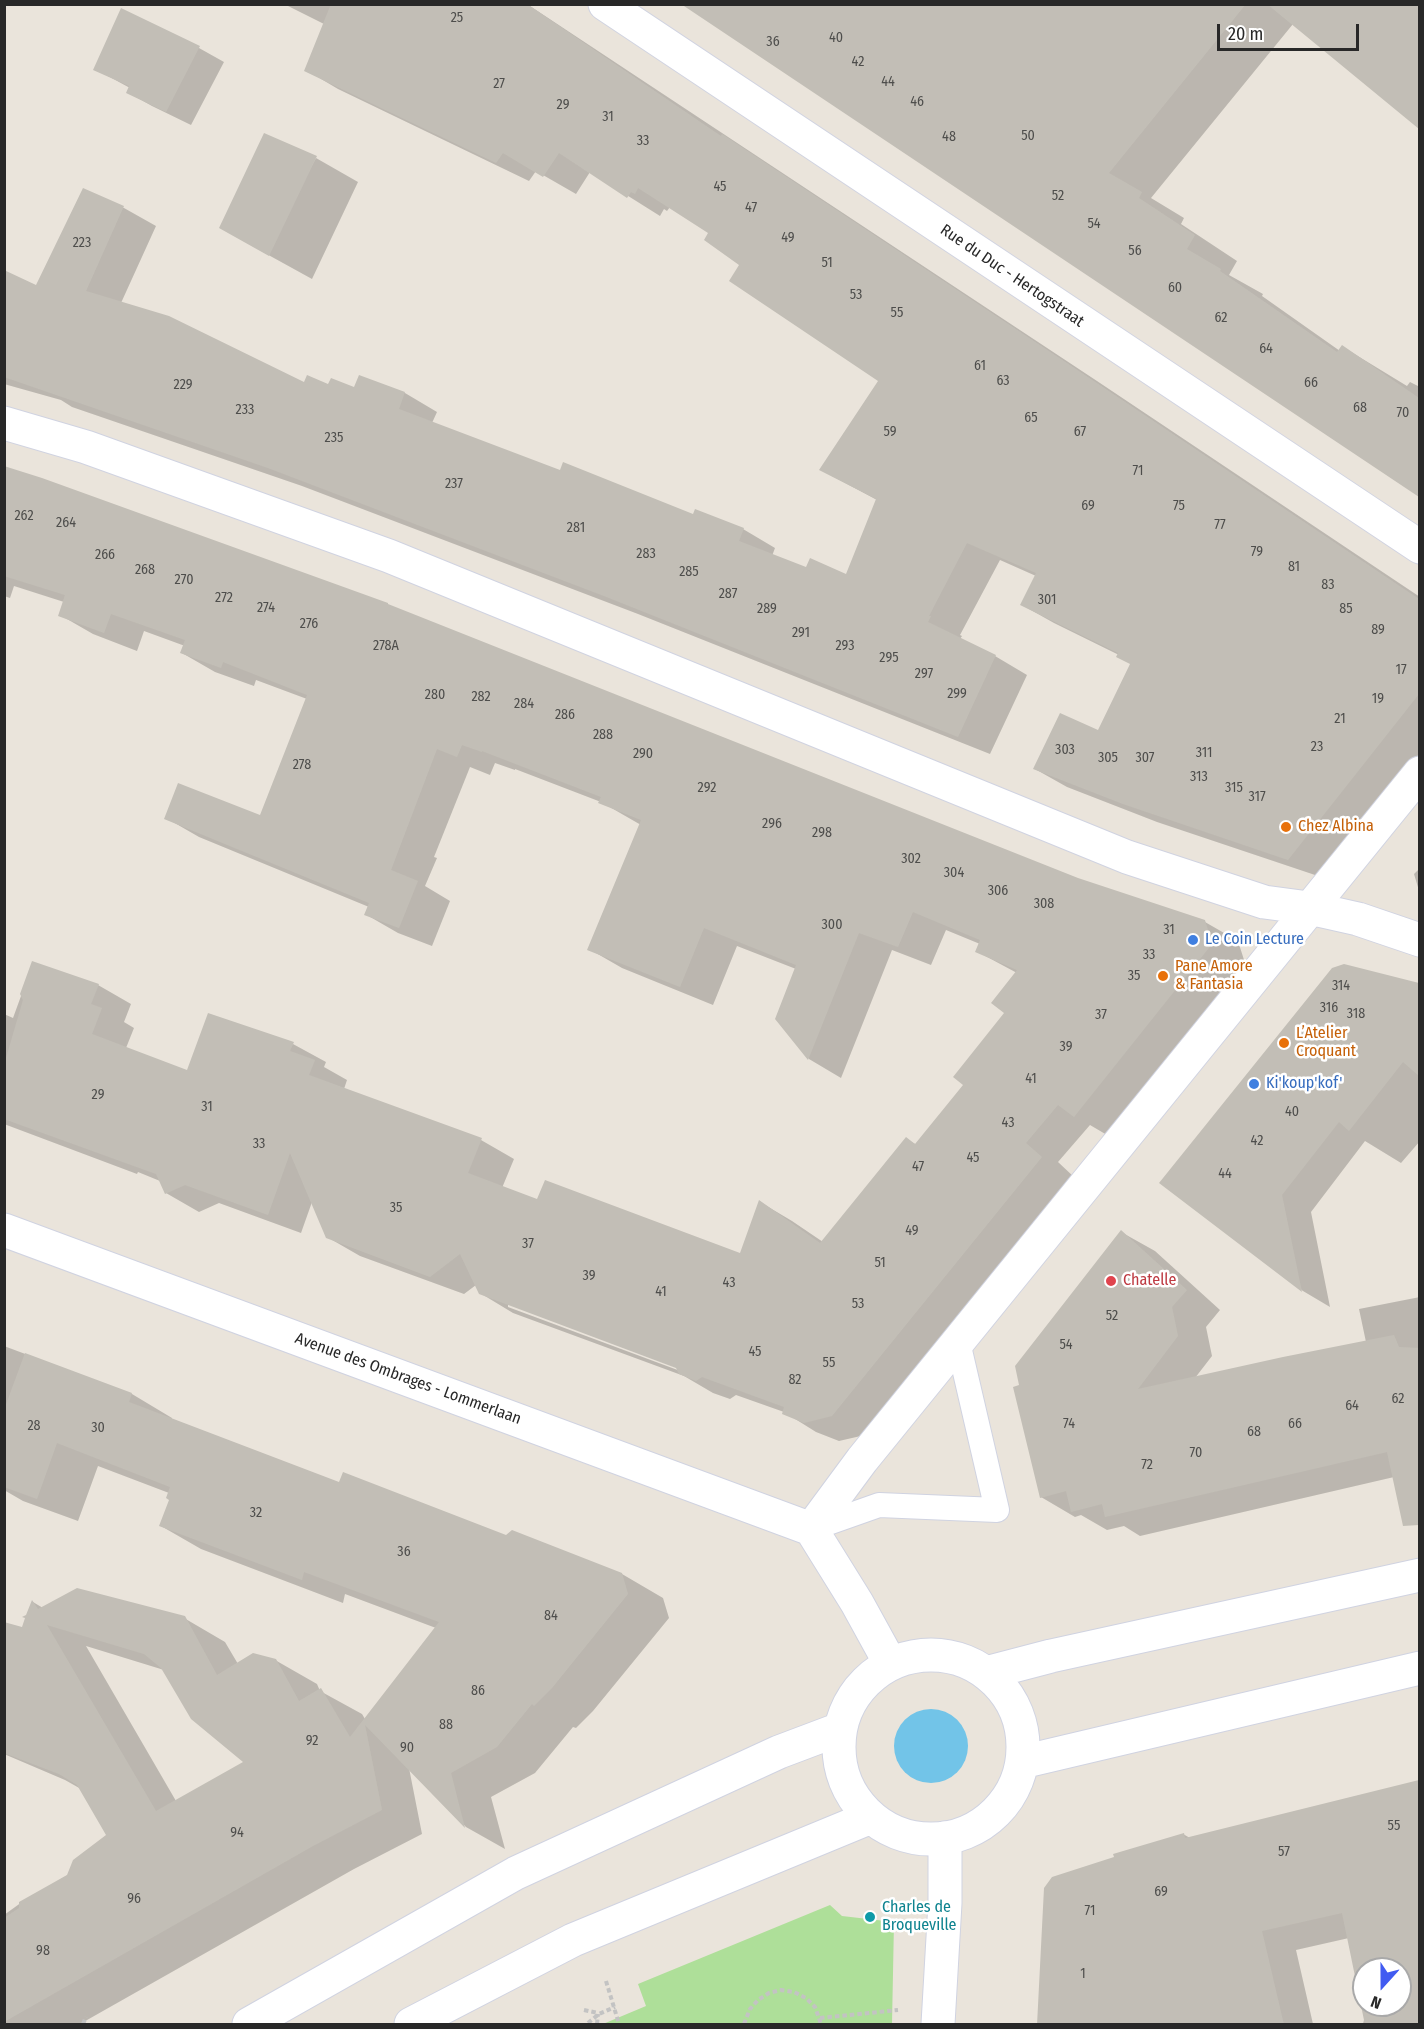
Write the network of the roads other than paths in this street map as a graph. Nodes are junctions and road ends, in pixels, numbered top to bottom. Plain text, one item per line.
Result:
1 (605, 4) edge
2 (4, 423) edge
3 (1419, 547) edge
4 (1419, 773) edge
5 (1309, 908) junction
6 (1419, 940) edge
7 (4, 1230) edge
8 (958, 1342) junction
9 (812, 1528) junction
10 (1419, 1575) edge
11 (890, 1664) junction
12 (1419, 1668) edge
13 (986, 1673) junction
14 (840, 1729) junction
15 (1022, 1762) junction
16 (871, 1818) junction
17 (945, 1838) junction
18 (249, 2025) edge
19 (411, 2025) edge
20 (938, 2025) edge

1 - 3 street, Rue du Duc - Hertogstraat
2 - 5 street
4 - 5 street
5 - 6 street
5 - 8 street
7 - 9 street, Avenue des Ombrages - Lommerlaan
8 - 9 street
8 - 9 lane
9 - 11 street
10 - 13 street
11 - 13 street
11 - 14 street
12 - 15 street
13 - 15 street
14 - 16 street
14 - 18 street
15 - 17 street
16 - 17 street
16 - 19 street
17 - 20 street

